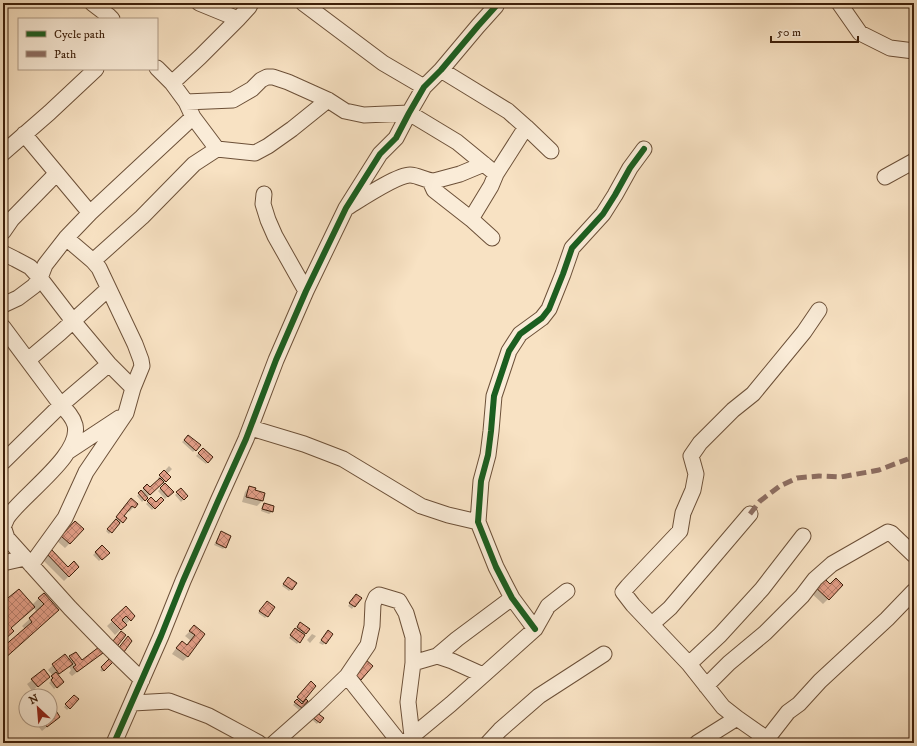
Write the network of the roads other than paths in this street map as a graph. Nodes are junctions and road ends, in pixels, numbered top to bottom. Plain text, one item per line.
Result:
1 (92, 3) edge
2 (199, 3) edge
3 (251, 3) edge
4 (303, 3) edge
5 (839, 3) edge
6 (496, 6) dead end
7 (320, 8) edge
8 (111, 18) edge
9 (238, 19) junction
10 (914, 51) edge
11 (158, 69) edge
12 (95, 70) edge
13 (441, 70) junction
14 (172, 83) junction
15 (424, 88) junction
16 (328, 100) junction
17 (186, 102) junction
18 (409, 112) junction
19 (193, 117) junction
20 (526, 127) junction
21 (24, 134) junction
22 (217, 149) junction
23 (644, 149) dead end
24 (551, 151) dead end
25 (3, 153) edge
26 (914, 161) edge
27 (490, 169) junction
28 (56, 174) junction
29 (885, 177) dead end
30 (430, 181) junction
31 (264, 194) dead end
32 (346, 208) junction
33 (90, 213) junction
34 (471, 219) junction
35 (3, 232) edge
36 (66, 238) junction
37 (492, 238) dead end
38 (3, 254) edge
39 (93, 261) junction
40 (40, 278) junction
41 (108, 289) junction
42 (306, 291) junction
43 (3, 305) edge
44 (819, 310) dead end
45 (73, 321) junction
46 (4, 331) edge
47 (28, 360) junction
48 (109, 364) junction
49 (133, 388) junction
50 (61, 405) junction
51 (126, 413) junction
52 (251, 428) junction
53 (69, 452) junction
54 (3, 462) edge
55 (750, 514) dead end
56 (478, 522) junction
57 (803, 536) dead end
58 (5, 545) edge
59 (914, 555) edge
60 (28, 562) junction
61 (3, 563) edge
62 (567, 591) dead end
63 (914, 591) edge
64 (512, 598) junction
65 (652, 624) junction
66 (535, 630) junction
67 (604, 654) dead end
68 (437, 656) junction
69 (413, 663) junction
70 (689, 664) junction
71 (483, 675) junction
72 (347, 676) junction
73 (142, 680) junction
74 (706, 686) junction
75 (132, 703) junction
76 (737, 718) junction
77 (405, 741) edge
78 (114, 743) edge
79 (259, 743) edge
80 (274, 743) edge
81 (488, 743) edge
82 (697, 743) edge

1 - 8 street
2 - 9 street
3 - 9 street
4 - 7 street
5 - 10 street
6 - 13 street
7 - 15 street
9 - 14 street
11 - 14 street
12 - 21 street
13 - 15 street
13 - 20 street
14 - 17 street
15 - 18 street
16 - 17 street
16 - 18 street
16 - 22 street
17 - 19 street
18 - 27 street
18 - 32 street
19 - 22 street
19 - 33 street
20 - 24 street
20 - 27 street
21 - 25 street
21 - 28 street
22 - 39 street
23 - 56 street
26 - 29 street
27 - 30 street
27 - 34 street
28 - 33 street
28 - 35 street
30 - 32 street
30 - 34 street
31 - 42 street
32 - 42 street
33 - 36 street
34 - 37 street
36 - 39 street
36 - 40 street
38 - 40 street
39 - 41 street
40 - 43 street
40 - 45 street
41 - 45 street
41 - 49 street
42 - 52 street
44 - 65 street
45 - 47 street
45 - 48 street
46 - 47 street
47 - 50 street
48 - 49 street
48 - 50 street
49 - 51 street
50 - 53 street
50 - 54 street
51 - 53 street
51 - 60 street
52 - 56 street
52 - 73 street
53 - 58 street
55 - 65 street
56 - 64 street
57 - 70 street
58 - 60 street
59 - 74 street
60 - 61 street
60 - 73 street
62 - 66 street
63 - 76 street
64 - 66 street
64 - 68 street
65 - 70 street
66 - 71 street
67 - 81 street
68 - 69 street
68 - 71 street
69 - 72 street
69 - 77 street
70 - 74 street
71 - 77 street
72 - 77 street
72 - 80 street
73 - 75 street
74 - 76 street
75 - 78 street
75 - 79 street
76 - 82 street

